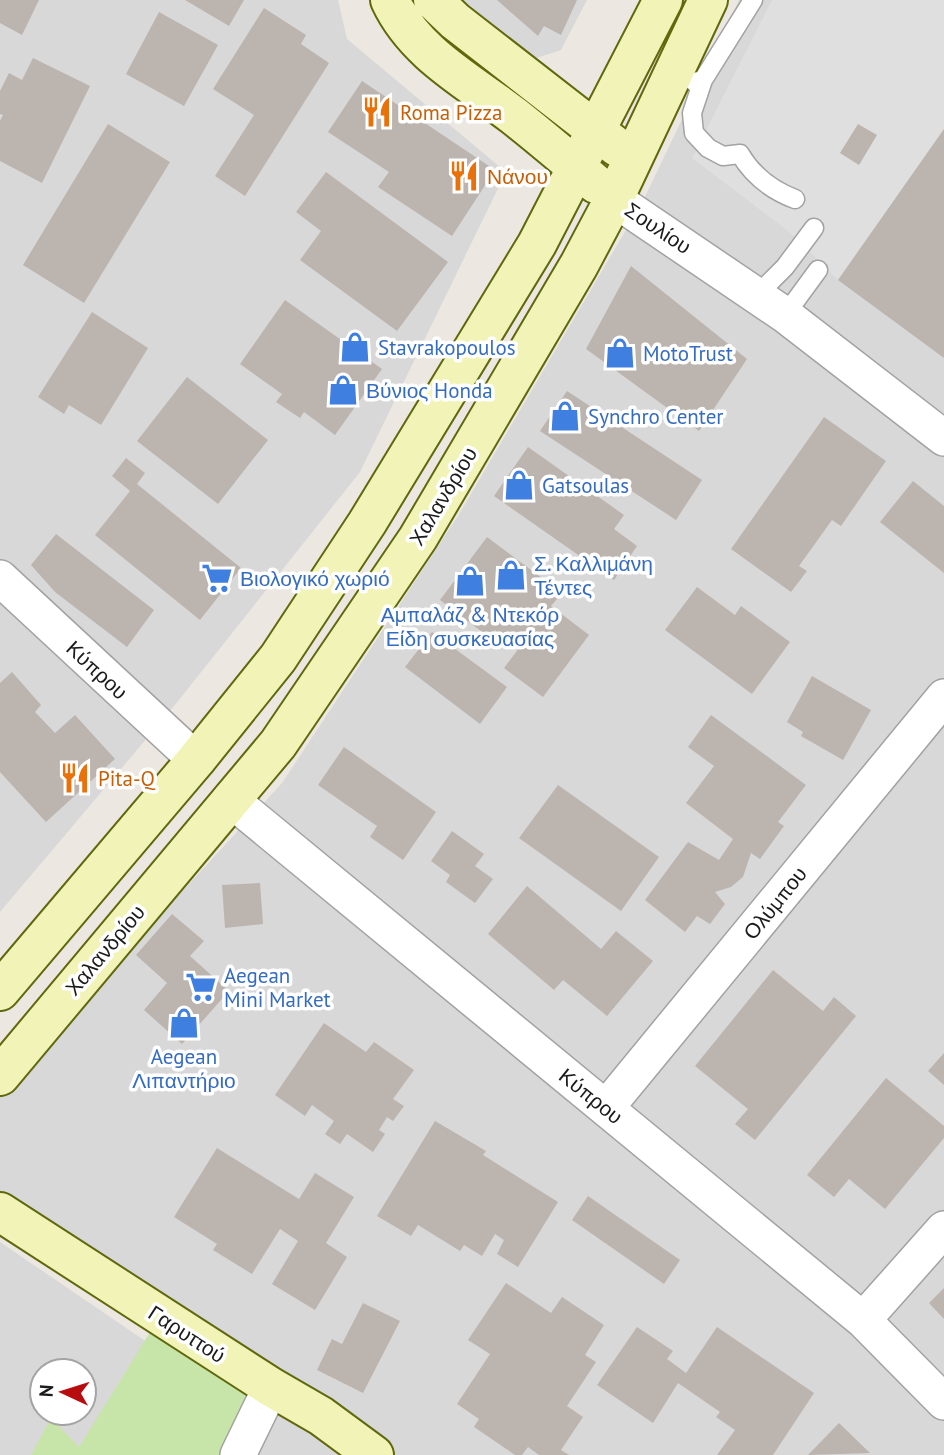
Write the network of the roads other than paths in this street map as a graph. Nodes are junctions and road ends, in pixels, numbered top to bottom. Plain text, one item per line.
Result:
1 (368, 0) edge
2 (390, 0) edge
3 (432, 0) edge
4 (663, 0) edge
5 (708, 0) edge
6 (753, 0) edge
7 (424, 48) junction
8 (685, 84) junction
9 (596, 132) junction
10 (633, 158) junction
11 (578, 169) junction
12 (614, 199) junction
13 (794, 199) dead end
14 (814, 228) dead end
15 (818, 270) dead end
16 (757, 295) junction
17 (785, 315) junction
18 (944, 438) edge
19 (0, 578) edge
20 (944, 698) edge
21 (196, 760) junction
22 (230, 799) junction
23 (0, 991) edge
24 (0, 1076) edge
25 (606, 1108) junction
26 (0, 1212) edge
27 (944, 1229) edge
28 (863, 1320) junction
29 (271, 1387) junction
30 (944, 1402) edge
31 (238, 1455) edge
32 (374, 1455) edge

1 - 7 street
2 - 7 main road, Σουλίου
3 - 9 main road
4 - 9 main road
5 - 8 main road, Χαλανδρίου
6 - 8 lane
7 - 11 main road, Σουλίου
8 - 10 main road, Χαλανδρίου
8 - 13 lane
9 - 10 main road
9 - 11 main road
10 - 12 main road, Χαλανδρίου
11 - 12 main road, Σουλίου
11 - 21 main road
12 - 16 street, Σουλίου
12 - 22 main road, Χαλανδρίου
14 - 16 lane
15 - 17 lane
16 - 17 street, Σουλίου
17 - 18 street, Σουλίου
19 - 21 street, Κύπρου
20 - 25 street, Ολύμπου
21 - 23 main road
22 - 24 main road, Χαλανδρίου
22 - 25 street, Κύπρου
25 - 28 street, Κύπρου
26 - 29 main road, Γαρυττού
27 - 28 street
28 - 30 street, Κύπρου
29 - 31 street
29 - 32 main road, Γαρυττού

